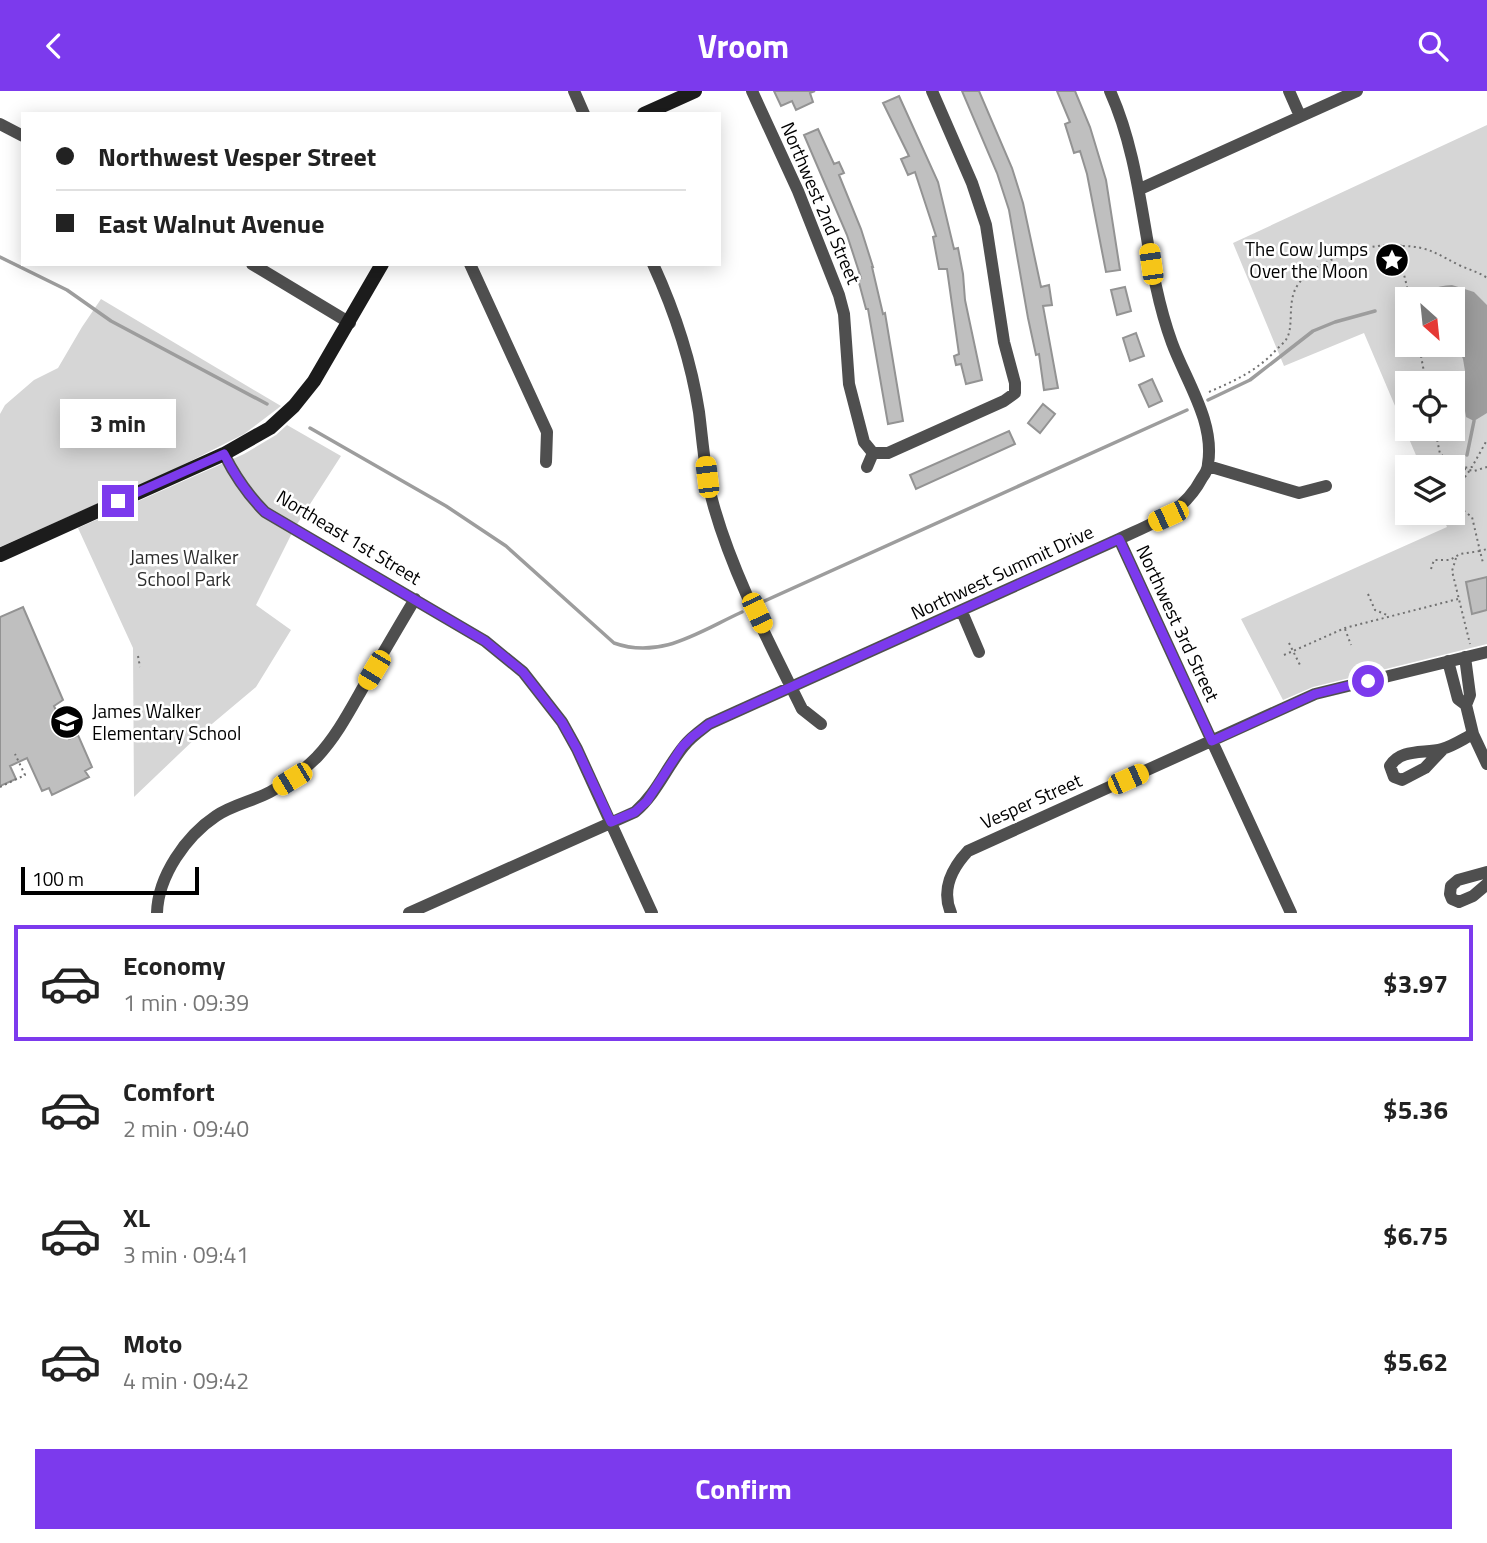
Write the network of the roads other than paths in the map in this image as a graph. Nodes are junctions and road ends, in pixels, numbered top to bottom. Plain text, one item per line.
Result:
1 (574, 91) edge
2 (695, 91) edge
3 (752, 91) edge
4 (932, 91) edge
5 (1110, 91) edge
6 (1289, 91) edge
7 (1357, 91) edge
8 (583, 112) edge
9 (648, 112) edge
10 (1300, 116) junction
11 (0, 124) edge
12 (21, 135) edge
13 (1140, 189) junction
14 (255, 266) edge
15 (381, 266) edge
16 (471, 266) edge
17 (654, 266) edge
18 (350, 323) junction
19 (873, 453) junction
20 (224, 454) junction
21 (546, 462) dead end
22 (1208, 466) junction
23 (867, 467) dead end
24 (1326, 487) dead end
25 (1119, 539) junction
26 (0, 555) edge
27 (415, 599) junction
28 (962, 612) junction
29 (979, 652) dead end
30 (1468, 652) junction
31 (1487, 652) edge
32 (1448, 661) junction
33 (792, 688) junction
34 (1466, 705) junction
35 (821, 725) dead end
36 (1473, 734) junction
37 (1212, 741) junction
38 (1443, 749) dead end
39 (1486, 759) edge
40 (611, 822) junction
41 (1487, 872) edge
42 (1487, 884) edge
43 (158, 913) edge
44 (409, 913) edge
45 (652, 913) edge
46 (951, 913) edge
47 (1291, 913) edge

1 - 8 street
2 - 9 street
3 - 19 street, Northwest 2nd Street
4 - 19 street
5 - 13 street
6 - 10 street
7 - 10 street
10 - 13 street
11 - 12 street
13 - 22 street
14 - 18 street
15 - 18 street
16 - 21 street
17 - 33 street
18 - 20 street
19 - 23 street
20 - 26 street
20 - 27 street, Northeast 1st Street
22 - 24 street
22 - 25 street, Northwest Summit Drive
25 - 28 street, Northwest Summit Drive
25 - 37 street, Northwest 3rd Street
27 - 40 street, Northeast 1st Street
27 - 43 street
28 - 29 street
28 - 33 street, Northwest Summit Drive
30 - 31 street, Vesper Street
30 - 32 street, Vesper Street
30 - 34 street
32 - 34 street
32 - 37 street, Vesper Street
33 - 35 street
33 - 40 street, Northwest Summit Drive
34 - 36 street
36 - 38 street
36 - 39 street
37 - 46 street, Vesper Street
37 - 47 street, Northwest 3rd Street
40 - 44 street, Northwest Summit Drive
40 - 45 street, Northeast 1st Street
41 - 42 street

